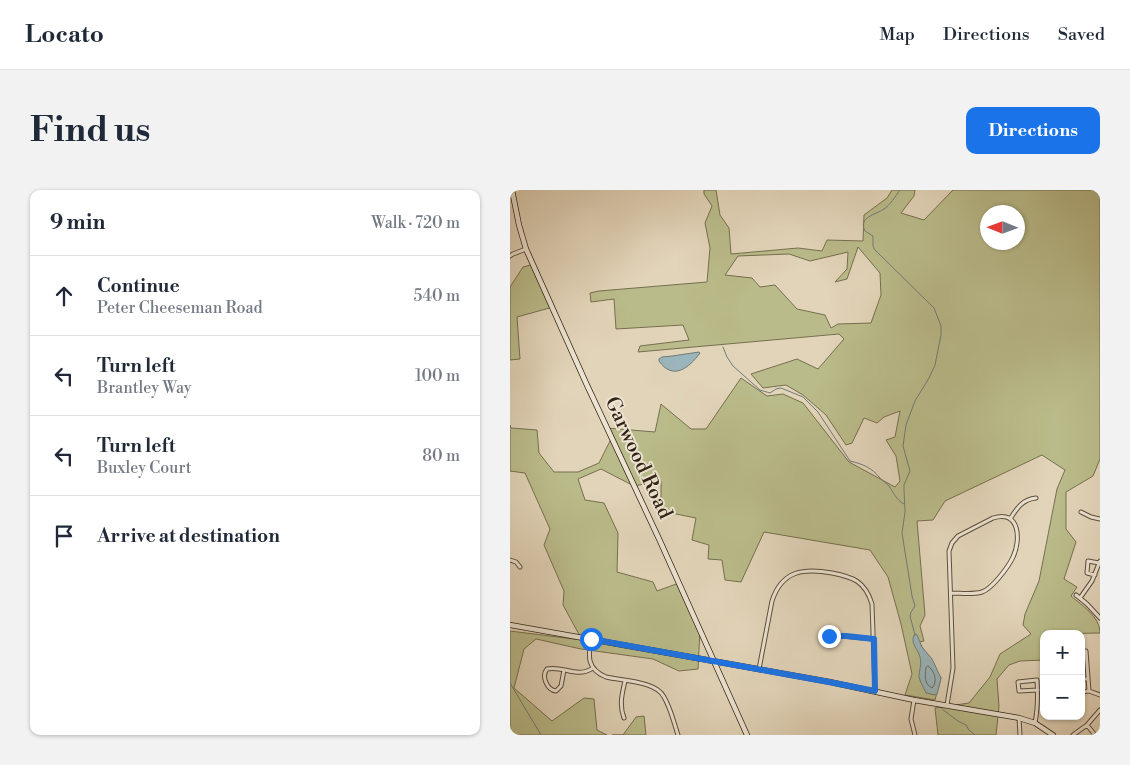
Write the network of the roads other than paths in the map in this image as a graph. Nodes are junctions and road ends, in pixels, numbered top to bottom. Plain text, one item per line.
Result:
1 (512, 190) edge
2 (526, 249) junction
3 (510, 256) edge
4 (1036, 498) dead end
5 (1081, 512) dead end
6 (1010, 518) junction
7 (1100, 519) edge
8 (510, 560) edge
9 (1100, 562) edge
10 (520, 567) dead end
11 (1095, 575) junction
12 (951, 593) junction
13 (1100, 617) edge
14 (510, 625) edge
15 (829, 636) dead end
16 (591, 639) junction
17 (874, 639) junction
18 (1085, 651) edge
19 (713, 661) junction
20 (592, 668) junction
21 (564, 670) junction
22 (759, 670) junction
23 (1088, 679) joint
24 (625, 681) junction
25 (1038, 690) junction
26 (875, 691) junction
27 (1089, 691) junction
28 (1085, 692) edge
29 (1100, 695) edge
30 (914, 700) junction
31 (947, 705) junction
32 (1100, 710) edge
33 (624, 718) dead end
34 (1019, 718) junction
35 (1035, 723) junction
36 (1086, 725) junction
37 (678, 735) edge
38 (747, 735) edge
39 (914, 735) edge
40 (1020, 735) edge
41 (1053, 735) edge
42 (1073, 735) edge
43 (1095, 735) edge

1 - 2 street, Garwood Road
2 - 3 street
2 - 19 street, Garwood Road
4 - 6 street
5 - 7 street
6 - 12 street
6 - 12 street
8 - 10 street
9 - 11 street
9 - 11 street
11 - 13 street
12 - 31 street
14 - 16 street
15 - 17 street
16 - 19 street
16 - 20 street
17 - 22 street
17 - 26 street
18 - 23 street
19 - 22 street
19 - 38 street, Garwood Road
20 - 21 street
20 - 24 street
21 - 21 street
22 - 26 street
23 - 27 street
24 - 33 street
24 - 37 street
25 - 25 street
25 - 35 street
26 - 30 street
27 - 28 street
27 - 29 street
30 - 31 street
30 - 39 street
31 - 34 street
32 - 36 street
34 - 35 street
34 - 40 street
35 - 41 street
36 - 42 street
36 - 43 street

